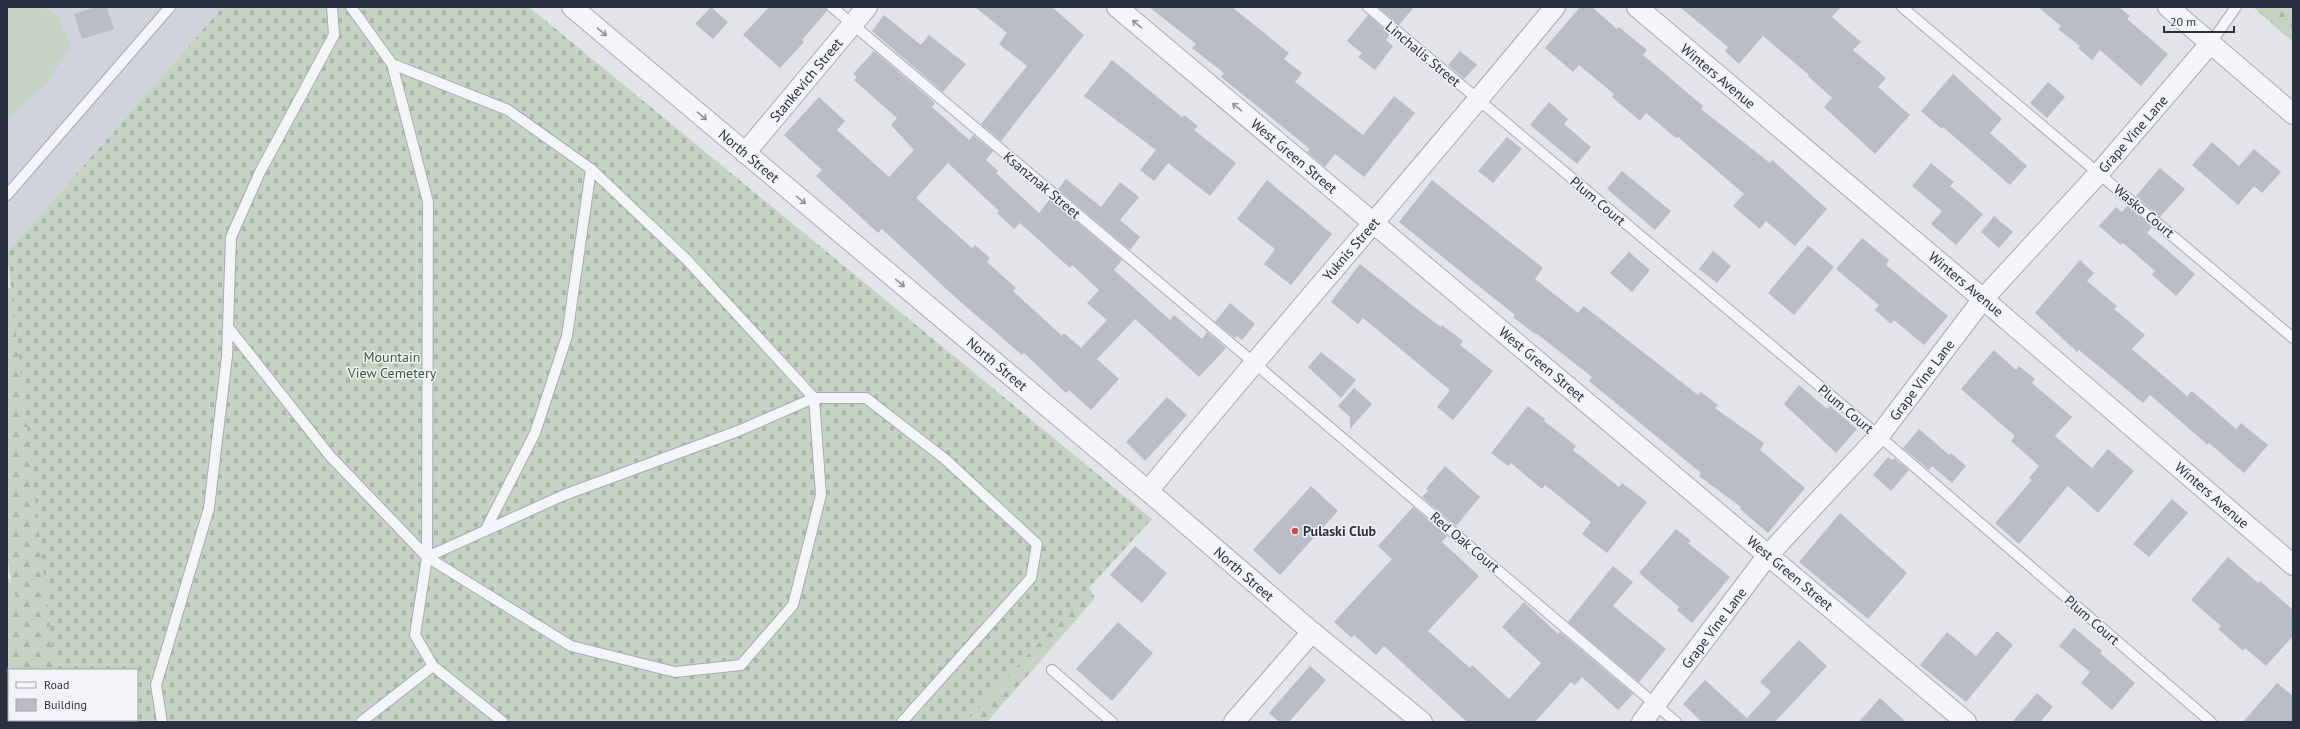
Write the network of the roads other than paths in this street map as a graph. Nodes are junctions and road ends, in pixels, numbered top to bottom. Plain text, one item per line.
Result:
1 (170, 7) edge
2 (332, 7) edge
3 (351, 7) edge
4 (572, 7) edge
5 (832, 7) edge
6 (867, 7) edge
7 (1117, 7) edge
8 (1368, 7) edge
9 (1555, 7) edge
10 (1637, 7) edge
11 (1902, 7) edge
12 (2168, 7) edge
13 (2236, 7) edge
14 (852, 25) junction
15 (2210, 44) junction
16 (392, 64) junction
17 (1478, 101) junction
18 (2293, 114) edge
19 (745, 153) junction
20 (591, 169) junction
21 (2099, 174) junction
22 (7, 195) edge
23 (1374, 223) junction
24 (1983, 299) junction
25 (228, 327) junction
26 (2293, 338) edge
27 (1253, 362) junction
28 (814, 398) junction
29 (1879, 436) junction
30 (1148, 492) junction
31 (485, 531) junction
32 (1768, 555) junction
33 (427, 557) junction
34 (2293, 565) edge
35 (1312, 632) junction
36 (433, 666) junction
37 (1052, 670) dead end
38 (1656, 705) junction
39 (162, 722) edge
40 (361, 722) edge
41 (503, 722) edge
42 (902, 722) edge
43 (1112, 722) edge
44 (1234, 722) edge
45 (1422, 722) edge
46 (1642, 722) edge
47 (1676, 722) edge
48 (1966, 722) edge
49 (2211, 722) edge

1 - 22 lane
2 - 25 lane
3 - 16 lane
4 -> 19 street, North Street
5 - 14 lane, Ksanznak Street
6 - 14 street, Stankevich Street
23 -> 7 street, West Green Street
8 - 17 lane, Linchalis Street
9 - 17 street, Yuknis Street
10 - 24 street, Winters Avenue
11 - 21 lane, Wasko Court
12 - 15 street
13 - 15 lane
14 - 19 street, Stankevich Street
14 - 27 lane, Ksanznak Street
15 - 18 street
15 - 21 street, Grape Vine Lane
16 - 20 lane
16 - 33 lane
17 - 23 street, Yuknis Street
17 - 29 lane, Plum Court
19 -> 30 street, North Street
20 - 28 lane
20 - 31 lane
21 - 24 street, Grape Vine Lane
21 - 26 lane, Wasko Court
23 - 27 street, Yuknis Street
23 - 32 street, West Green Street
24 - 29 street, Grape Vine Lane
24 - 34 street, Winters Avenue
25 - 33 lane
25 - 39 lane
27 - 30 street, Yuknis Street
27 - 38 lane, Red Oak Court
28 - 31 lane
28 - 33 lane
28 - 42 lane
29 - 32 street, Grape Vine Lane
29 - 49 lane, Plum Court
30 - 35 street, North Street
31 - 33 lane
32 - 38 street, Grape Vine Lane
32 - 48 street, West Green Street
33 - 36 lane
35 - 44 street
35 - 45 street, North Street
36 - 40 lane
36 - 41 lane
37 - 43 lane
38 - 46 street, Grape Vine Lane
38 - 47 lane, Red Oak Court

